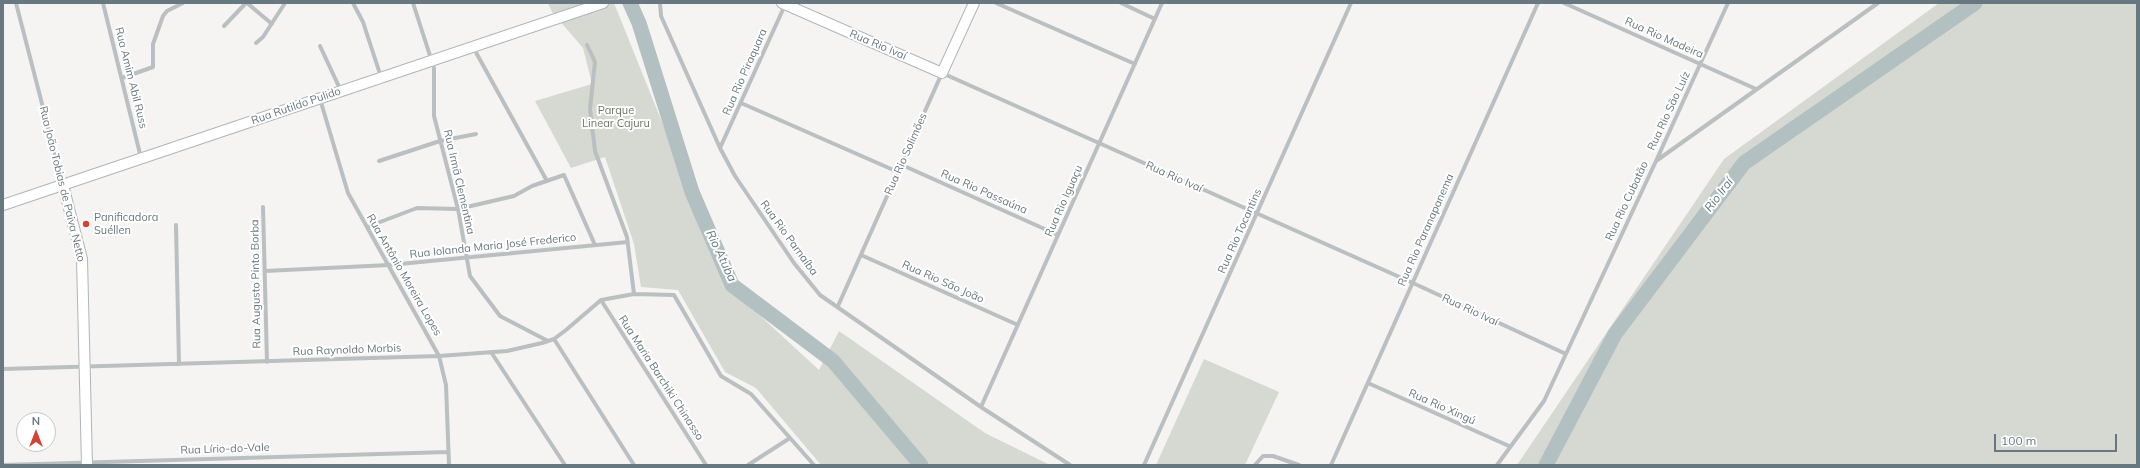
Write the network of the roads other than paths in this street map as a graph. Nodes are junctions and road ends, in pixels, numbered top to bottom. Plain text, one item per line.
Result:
1 (16, 3) edge
2 (103, 3) edge
3 (183, 3) edge
4 (247, 3) edge
5 (285, 3) edge
6 (353, 3) edge
7 (413, 3) edge
8 (603, 3) edge
9 (660, 3) edge
10 (974, 3) edge
11 (996, 3) edge
12 (1121, 3) edge
13 (1162, 3) edge
14 (1351, 3) edge
15 (1538, 3) edge
16 (1564, 3) edge
17 (1728, 3) edge
18 (1878, 3) edge
19 (784, 4) edge
20 (1155, 19) junction
21 (272, 24) junction
22 (224, 26) dead end
23 (256, 43) dead end
24 (587, 45) dead end
25 (320, 46) dead end
26 (473, 47) junction
27 (432, 61) junction
28 (1135, 64) junction
29 (1702, 64) junction
30 (942, 73) junction
31 (122, 78) junction
32 (381, 78) junction
33 (1756, 89) junction
34 (341, 91) junction
35 (320, 98) junction
36 (741, 103) junction
37 (476, 134) dead end
38 (440, 142) junction
39 (1099, 144) junction
40 (720, 148) junction
41 (142, 158) junction
42 (379, 161) dead end
43 (1656, 161) junction
44 (902, 165) junction
45 (898, 172) junction
46 (547, 181) junction
47 (63, 185) junction
48 (3, 205) edge
49 (263, 207) dead end
50 (458, 209) junction
51 (1257, 214) junction
52 (176, 225) dead end
53 (367, 227) junction
54 (1058, 235) junction
55 (628, 242) junction
56 (595, 245) junction
57 (861, 255) junction
58 (466, 258) junction
59 (389, 266) junction
60 (265, 271) junction
61 (1413, 283) junction
62 (634, 294) junction
63 (601, 300) junction
64 (838, 306) junction
65 (1018, 325) junction
66 (554, 339) junction
67 (548, 341) junction
68 (491, 352) junction
69 (1566, 354) junction
70 (440, 356) junction
71 (267, 362) junction
72 (179, 364) junction
73 (85, 367) junction
74 (3, 370) edge
75 (1368, 383) junction
76 (981, 406) junction
77 (790, 438) junction
78 (1509, 446) junction
79 (448, 452) junction
80 (87, 464) edge
81 (3, 465) edge
82 (449, 465) edge
83 (565, 465) edge
84 (634, 465) edge
85 (706, 465) edge
86 (748, 465) edge
87 (814, 465) edge
88 (1070, 465) edge
89 (1144, 465) edge
90 (1255, 465) edge
91 (1299, 465) edge
92 (1331, 465) edge
93 (1497, 465) edge

1 - 47 street, Rua João Tobias de Paiva Netto
2 - 31 street, Rua Amim Abil Russ
3 - 31 street
4 - 21 street
4 - 22 street
5 - 21 street
6 - 32 street
7 - 27 street, Rua Irmã Clementina
8 - 26 street, Rua Rutildo Pulido
9 - 40 street, Rua Rio Parnaíba
10 - 30 street, Rua Rio Solimões
11 - 28 street
12 - 20 street
13 - 20 street, Rua Rio Iguaçu
14 - 51 street, Rua Rio Tocantins
15 - 61 street, Rua Rio Paranapanema
16 - 29 street, Rua Rio Madeira
17 - 29 street, Rua Rio São Luíz
18 - 33 street, Rua Rio Cubatão
19 - 30 street, Rua Rio Ivaí
19 - 36 street, Rua Rio Piraquara
20 - 28 street, Rua Rio Iguaçu
21 - 23 street
24 - 55 street
25 - 34 street
26 - 27 street, Rua Rutildo Pulido
26 - 46 street
27 - 32 street, Rua Rutildo Pulido
27 - 38 street, Rua Irmã Clementina
28 - 39 street, Rua Rio Iguaçu
29 - 33 street, Rua Rio Madeira
29 - 43 street, Rua Rio São Luíz
30 - 39 street, Rua Rio Ivaí
30 - 44 street, Rua Rio Solimões
31 - 41 street, Rua Amim Abil Russ
32 - 34 street, Rua Rutildo Pulido
33 - 43 street, Rua Rio Cubatão
34 - 35 street, Rua Rutildo Pulido
35 - 41 street, Rua Rutildo Pulido
35 - 53 street, Rua Antônio Moreira Lopes
36 - 40 street, Rua Rio Piraquara
36 - 45 street
37 - 38 street
38 - 42 street
38 - 50 street, Rua Irmã Clementina
39 - 51 street, Rua Rio Ivaí
39 - 54 street, Rua Rio Iguaçu
40 - 64 street, Rua Rio Parnaíba
41 - 47 street, Rua Rutildo Pulido
43 - 69 street, Rua Rio Cubatão
44 - 45 street, Rua Rio Solimões
44 - 54 street, Rua Rio Passaúna
45 - 57 street, Rua Rio Solimões
46 - 50 street
46 - 56 street
47 - 48 street, Rua Rutildo Pulido
47 - 73 street, Rua João Tobias de Paiva Netto
49 - 60 street, Rua Augusto Pinto Borba
50 - 53 street
50 - 58 street, Rua Irmã Clementina
51 - 61 street, Rua Rio Ivaí
51 - 89 street, Rua Rio Tocantins
52 - 72 street
53 - 59 street, Rua Antônio Moreira Lopes
54 - 65 street, Rua Rio Iguaçu
55 - 56 street, Rua Iolanda Maria José Frederico
55 - 62 street
56 - 58 street, Rua Iolanda Maria José Frederico
57 - 64 street, Rua Rio Solimões
57 - 65 street, Rua Rio São João
58 - 59 street, Rua Iolanda Maria José Frederico
58 - 67 street, Rua Irmã Clementina
59 - 60 street, Rua Iolanda Maria José Frederico
59 - 70 street, Rua Antônio Moreira Lopes
60 - 71 street, Rua Augusto Pinto Borba
61 - 69 street, Rua Rio Ivaí
61 - 75 street, Rua Rio Paranapanema
62 - 63 street
62 - 77 street
63 - 66 street, Rua Raynoldo Morbis
63 - 85 street, Rua Maria Barchiki Chinasso
64 - 76 street, Rua Rio Parnaíba
65 - 76 street, Rua Rio Iguaçu
66 - 67 street, Rua Raynoldo Morbis
66 - 84 street
67 - 68 street, Rua Raynoldo Morbis
68 - 70 street, Rua Raynoldo Morbis
68 - 83 street
69 - 78 street, Rua Rio Cubatão
70 - 71 street, Rua Raynoldo Morbis
70 - 79 street, Rua Antônio Moreira Lopes
71 - 72 street, Rua Raynoldo Morbis
72 - 73 street, Rua Raynoldo Morbis
73 - 74 street, Rua Raynoldo Morbis
73 - 80 street, Rua João Tobias de Paiva Netto
75 - 78 street, Rua Rio Xingú
75 - 92 street, Rua Rio Paranapanema
76 - 88 street, Rua Rio Parnaíba
77 - 86 street
77 - 87 street
78 - 93 street, Rua Rio Cubatão
79 - 80 street, Rua Lírio-do-Vale
79 - 82 street, Rua Antônio Moreira Lopes
80 - 81 street, Rua Lírio-do-Vale
90 - 91 street

